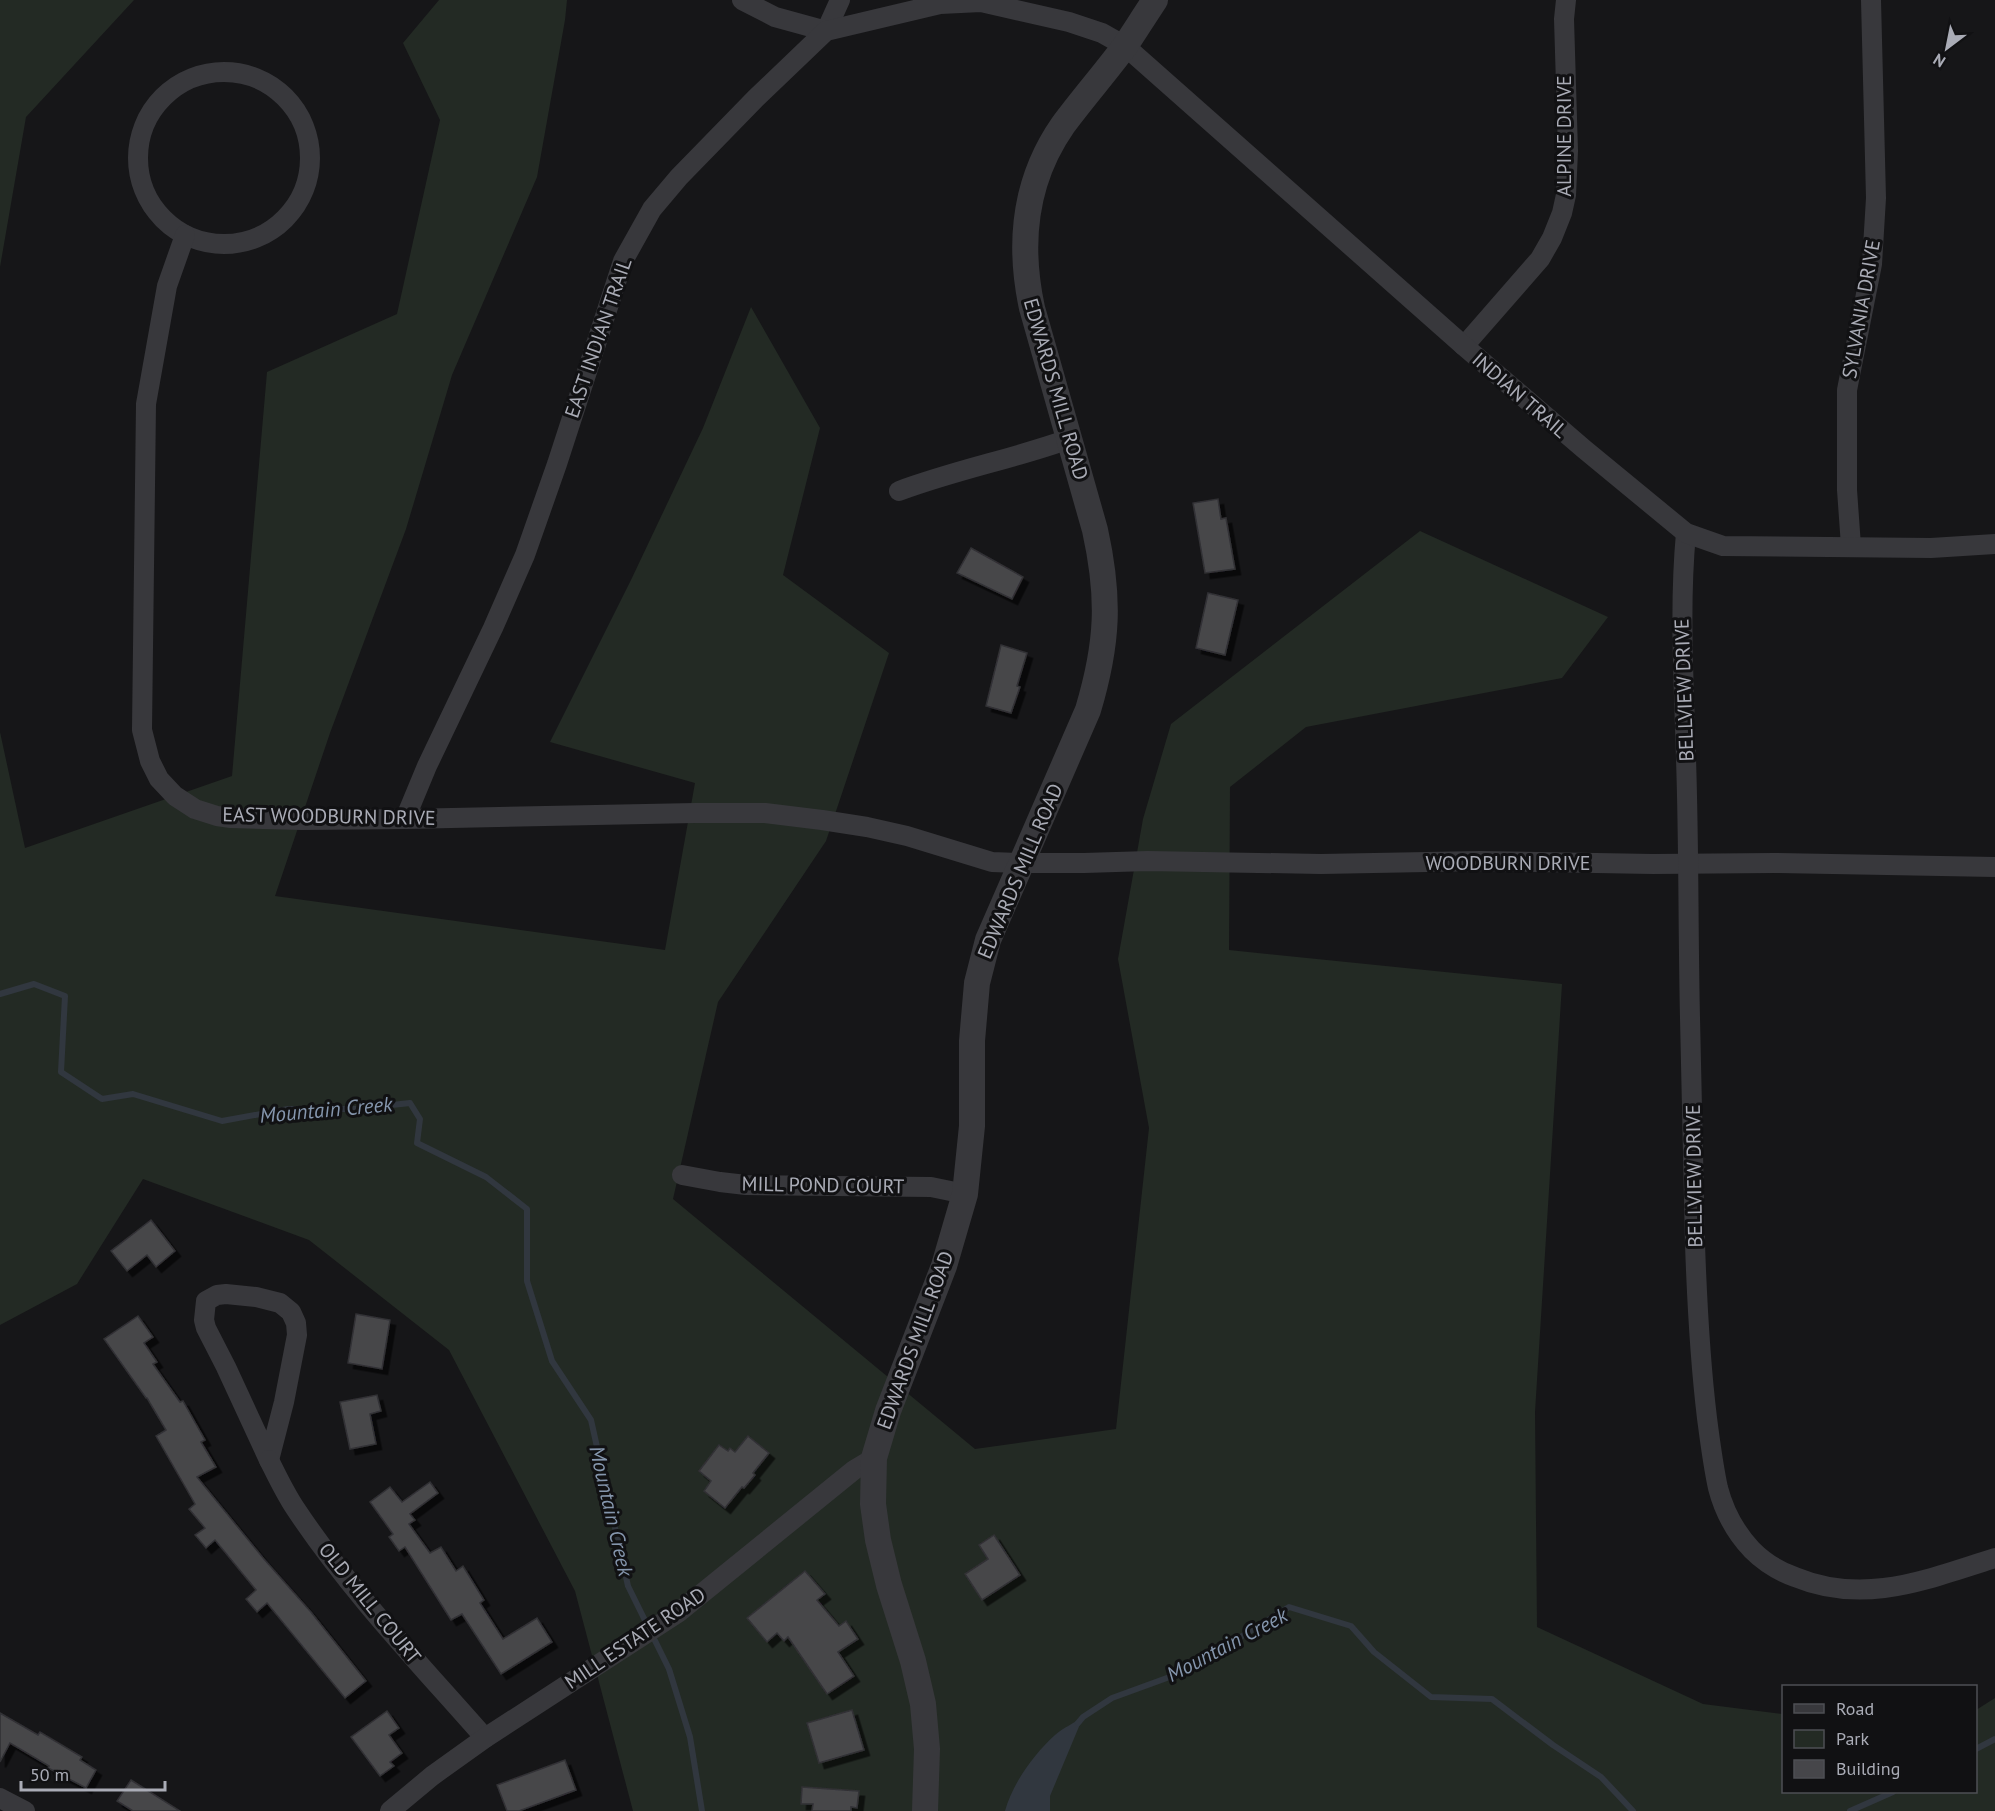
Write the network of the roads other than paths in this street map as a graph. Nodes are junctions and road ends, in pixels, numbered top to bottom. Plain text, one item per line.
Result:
1 (742, 0) edge
2 (840, 0) edge
3 (1155, 0) edge
4 (1566, 0) edge
5 (1871, 0) edge
6 (826, 31) junction
7 (1125, 46) junction
8 (185, 235) junction
9 (1464, 346) junction
10 (1069, 439) junction
11 (899, 491) dead end
12 (1686, 533) junction
13 (1995, 544) edge
14 (1851, 546) junction
15 (405, 819) junction
16 (1022, 863) junction
17 (1687, 863) junction
18 (1995, 867) edge
19 (682, 1175) dead end
20 (965, 1194) junction
21 (874, 1458) junction
22 (269, 1460) junction
23 (1995, 1558) edge
24 (484, 1738) junction
25 (0, 1798) edge
26 (25, 1811) edge
27 (390, 1811) edge
28 (925, 1811) edge

1 - 6 street
2 - 6 street
3 - 7 street, EDWARDS MILL ROAD
4 - 9 street, ALPINE DRIVE
5 - 14 street, SYLVANIA DRIVE
6 - 7 street
6 - 15 street, EAST INDIAN TRAIL
7 - 9 street, INDIAN TRAIL
7 - 10 street, EDWARDS MILL ROAD
8 - 8 street
8 - 15 street, EAST WOODBURN DRIVE
9 - 12 street, INDIAN TRAIL
10 - 11 street
10 - 16 street, EDWARDS MILL ROAD
12 - 14 street, INDIAN TRAIL
12 - 17 street, BELLVIEW DRIVE
13 - 14 street, INDIAN TRAIL
15 - 16 street, EAST WOODBURN DRIVE
16 - 17 street, WOODBURN DRIVE
16 - 20 street, EDWARDS MILL ROAD
17 - 18 street, WOODBURN DRIVE
17 - 23 street, BELLVIEW DRIVE
19 - 20 street, MILL POND COURT
20 - 21 street, EDWARDS MILL ROAD
21 - 24 street, MILL ESTATE ROAD
21 - 28 street, EDWARDS MILL ROAD
22 - 22 street, OLD MILL COURT
22 - 24 street, OLD MILL COURT
24 - 27 street, MILL ESTATE ROAD
25 - 26 street

